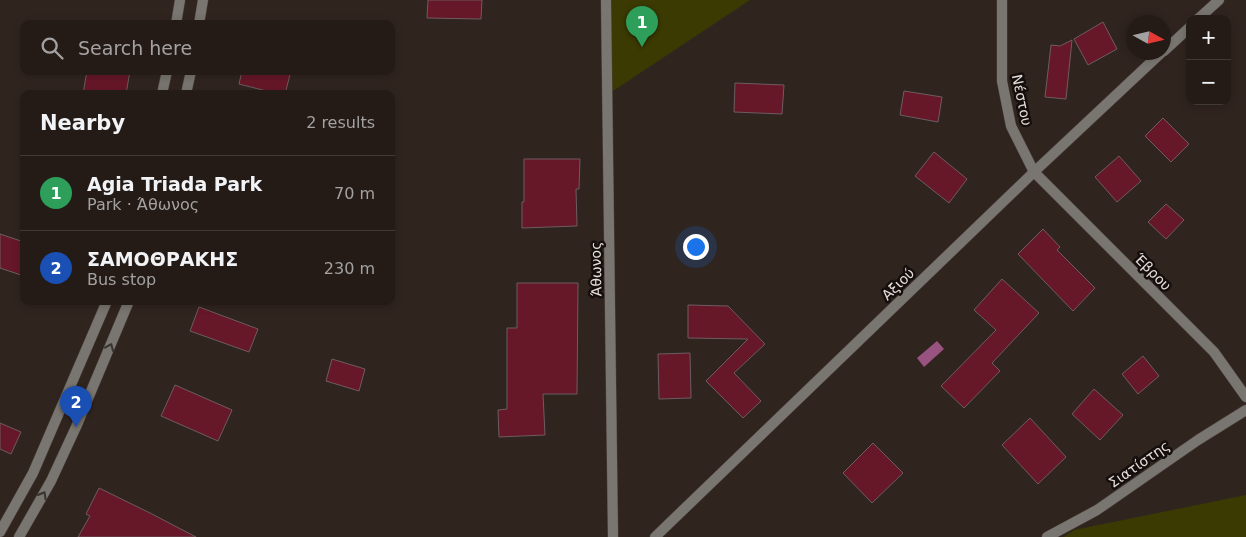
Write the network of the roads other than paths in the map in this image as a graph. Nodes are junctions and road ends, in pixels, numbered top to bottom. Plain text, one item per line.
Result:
1 (180, 0) edge
2 (203, 0) edge
3 (606, 0) edge
4 (1002, 0) edge
5 (1219, 0) edge
6 (1202, 15) edge
7 (177, 20) edge
8 (200, 20) edge
9 (1186, 31) edge
10 (1171, 45) edge
11 (1154, 60) edge
12 (166, 75) edge
13 (190, 75) edge
14 (163, 90) edge
15 (187, 90) edge
16 (1034, 172) junction
17 (105, 305) edge
18 (127, 305) edge
19 (1246, 397) edge
20 (1246, 410) edge
21 (0, 532) edge
22 (19, 537) edge
23 (613, 537) edge
24 (655, 537) edge
25 (1047, 537) edge

1 - 7 street
2 - 8 street
3 - 23 street, Άθωνος
4 - 16 street, Νέστου
5 - 6 street
9 - 10 street, Αξιού
11 - 16 street, Αξιού
12 - 14 street
13 - 15 street
16 - 19 street, Έβρου
16 - 24 street, Αξιού
17 - 21 street
22 -> 18 street
20 - 25 street, Σιατίστης

